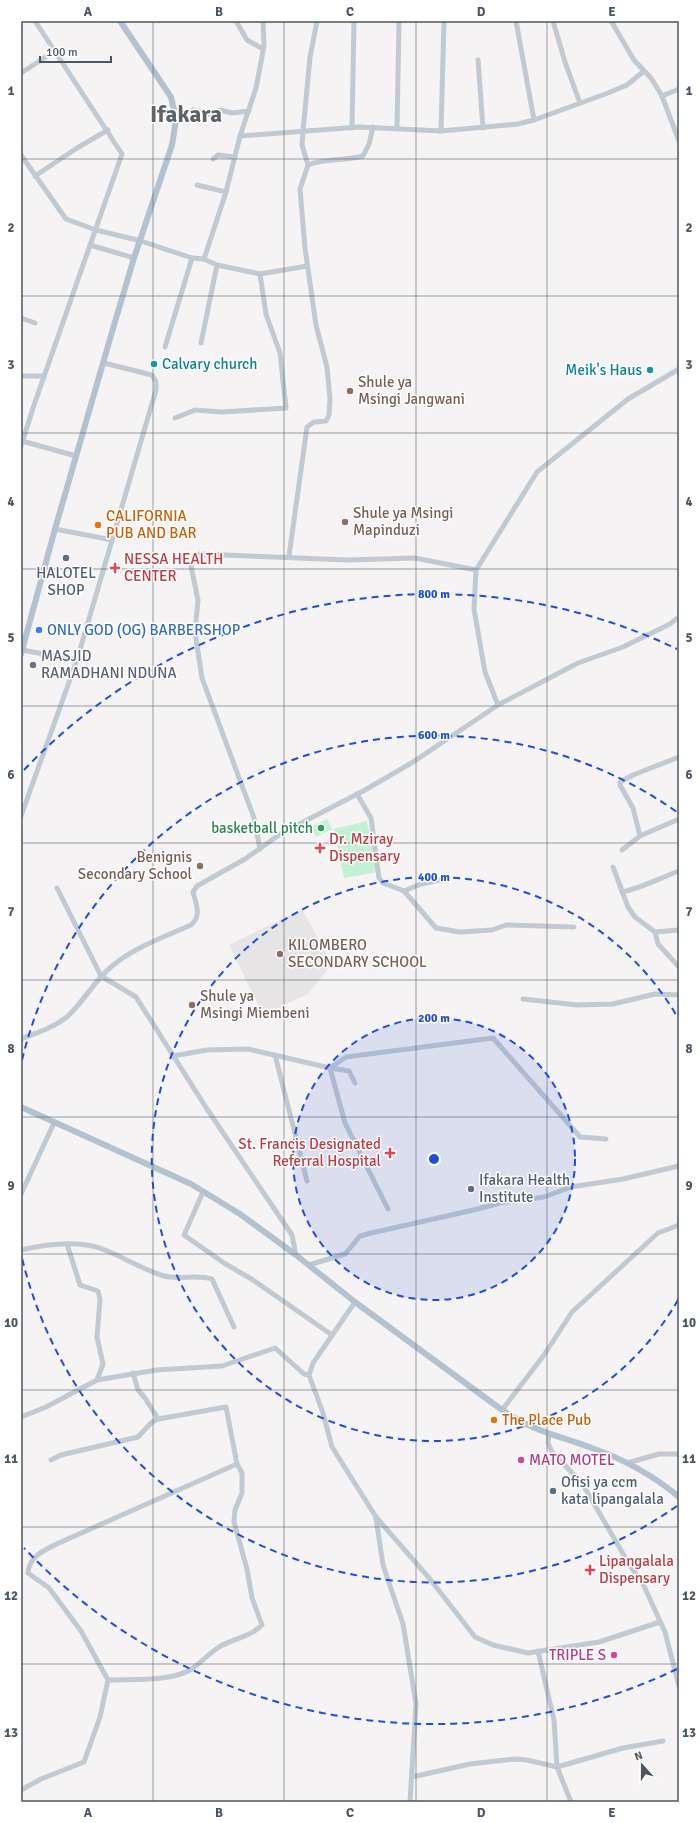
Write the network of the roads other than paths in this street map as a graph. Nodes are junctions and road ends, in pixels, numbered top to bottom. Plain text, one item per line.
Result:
1 (35, 21) edge
2 (120, 21) edge
3 (236, 21) edge
4 (263, 21) edge
5 (317, 21) edge
6 (354, 21) edge
7 (399, 21) edge
8 (444, 21) edge
9 (516, 21) edge
10 (554, 21) edge
11 (611, 21) edge
12 (263, 50) junction
13 (55, 51) junction
14 (478, 60) dead end
15 (644, 72) junction
16 (21, 73) edge
17 (679, 89) edge
18 (662, 96) junction
19 (580, 102) junction
20 (193, 110) dead end
21 (250, 111) junction
22 (534, 120) junction
23 (373, 127) junction
24 (352, 128) junction
25 (483, 128) junction
26 (397, 129) junction
27 (108, 130) junction
28 (303, 131) junction
29 (441, 131) junction
30 (240, 136) junction
31 (679, 141) edge
32 (21, 155) edge
33 (235, 157) junction
34 (213, 159) dead end
35 (308, 165) junction
36 (35, 176) junction
37 (197, 185) dead end
38 (226, 192) junction
39 (96, 230) junction
40 (141, 241) junction
41 (90, 244) junction
42 (134, 258) junction
43 (192, 258) junction
44 (204, 259) junction
45 (217, 265) junction
46 (307, 266) junction
47 (260, 274) junction
48 (21, 318) edge
49 (35, 323) dead end
50 (201, 343) dead end
51 (165, 347) dead end
52 (104, 363) junction
53 (679, 368) edge
54 (21, 376) edge
55 (44, 376) junction
56 (175, 418) dead end
57 (22, 443) edge
58 (76, 456) junction
59 (55, 529) junction
60 (112, 540) junction
61 (289, 556) junction
62 (476, 570) junction
63 (679, 618) edge
64 (22, 652) edge
65 (76, 660) junction
66 (498, 705) junction
67 (679, 757) edge
68 (357, 794) junction
69 (21, 816) edge
70 (679, 819) edge
71 (640, 836) junction
72 (260, 848) junction
73 (622, 850) dead end
74 (613, 867) dead end
75 (679, 871) edge
76 (444, 879) dead end
77 (57, 888) dead end
78 (404, 891) junction
79 (622, 892) junction
80 (574, 927) dead end
81 (679, 930) edge
82 (655, 932) junction
83 (679, 967) edge
84 (101, 976) junction
85 (679, 995) edge
86 (523, 999) dead end
87 (21, 1039) edge
88 (275, 1055) junction
89 (173, 1056) junction
90 (330, 1068) junction
91 (355, 1083) dead end
92 (21, 1107) edge
93 (54, 1123) junction
94 (606, 1139) dead end
95 (679, 1166) edge
96 (307, 1181) dead end
97 (203, 1192) junction
98 (21, 1194) edge
99 (388, 1209) dead end
100 (679, 1225) edge
101 (67, 1244) junction
102 (21, 1250) edge
103 (296, 1255) junction
104 (309, 1266) junction
105 (355, 1302) junction
106 (234, 1327) dead end
107 (332, 1335) junction
108 (133, 1374) junction
109 (309, 1375) junction
110 (97, 1380) junction
111 (502, 1410) junction
112 (21, 1417) edge
113 (158, 1419) junction
114 (549, 1434) junction
115 (679, 1454) edge
116 (51, 1460) dead end
117 (627, 1462) junction
118 (238, 1464) junction
119 (679, 1497) edge
120 (376, 1517) junction
121 (660, 1622) junction
122 (538, 1651) junction
123 (678, 1677) edge
124 (108, 1680) junction
125 (679, 1686) edge
126 (663, 1741) dead end
127 (557, 1767) junction
128 (412, 1777) junction
129 (21, 1790) edge
130 (410, 1802) edge
131 (571, 1802) edge

1 - 13 street
2 - 40 main road
3 - 12 street
4 - 12 street
5 - 28 street
6 - 24 street
7 - 26 street
8 - 29 street
9 - 22 street
10 - 19 street
11 - 15 street
12 - 21 street
13 - 16 street
13 - 27 street
14 - 25 street
15 - 18 street
15 - 19 street
17 - 18 street
18 - 31 street
19 - 22 street
20 - 21 street
21 - 30 street
22 - 25 street
23 - 24 street
23 - 26 street
23 - 35 street
24 - 28 street
25 - 29 street
26 - 29 street
27 - 36 street
27 - 39 street
28 - 30 street
28 - 35 street
30 - 33 street
32 - 36 street
33 - 34 street
33 - 38 street
35 - 46 street
36 - 39 street
37 - 38 street
38 - 44 street
39 - 40 street
39 - 41 street
40 - 42 main road
40 - 43 street
41 - 42 street
41 - 55 street
42 - 52 main road
43 - 44 street
43 - 51 street
44 - 45 street
45 - 47 street
45 - 50 street
46 - 47 street
46 - 61 street
47 - 56 street
48 - 49 street
52 - 58 main road
52 - 60 street
53 - 62 street
54 - 55 street
55 - 57 street
57 - 58 street
58 - 59 main road
59 - 60 street
59 - 64 main road
60 - 65 street
61 - 62 street
61 - 72 street
62 - 66 street
63 - 66 street
64 - 65 street
65 - 69 street
66 - 68 street
67 - 71 street
68 - 72 street
68 - 78 street
70 - 71 street
71 - 73 street
72 - 84 street
74 - 79 street
75 - 79 street
76 - 78 street
77 - 84 street
78 - 80 street
79 - 82 street
81 - 82 street
82 - 83 street
84 - 87 street
84 - 89 street
85 - 86 street
88 - 89 street
88 - 90 street
88 - 96 street
89 - 103 street
90 - 91 street
90 - 94 street
90 - 99 street
92 - 93 main road
93 - 97 main road
93 - 98 street
95 - 104 street
97 - 103 main road
97 - 107 street
100 - 111 street
101 - 102 street
101 - 106 street
101 - 110 street
103 - 104 main road
104 - 105 main road
105 - 107 street
105 - 111 main road
107 - 109 street
108 - 109 street
108 - 110 street
108 - 113 street
109 - 120 street
110 - 112 street
111 - 114 main road
113 - 116 street
113 - 118 street
114 - 117 main road
114 - 121 street
115 - 117 street
117 - 119 main road
118 - 124 street
118 - 124 street
120 - 122 street
120 - 128 street
121 - 122 street
121 - 123 street
122 - 127 street
123 - 125 street
124 - 129 street
126 - 127 street
127 - 128 street
127 - 131 street
128 - 130 street

